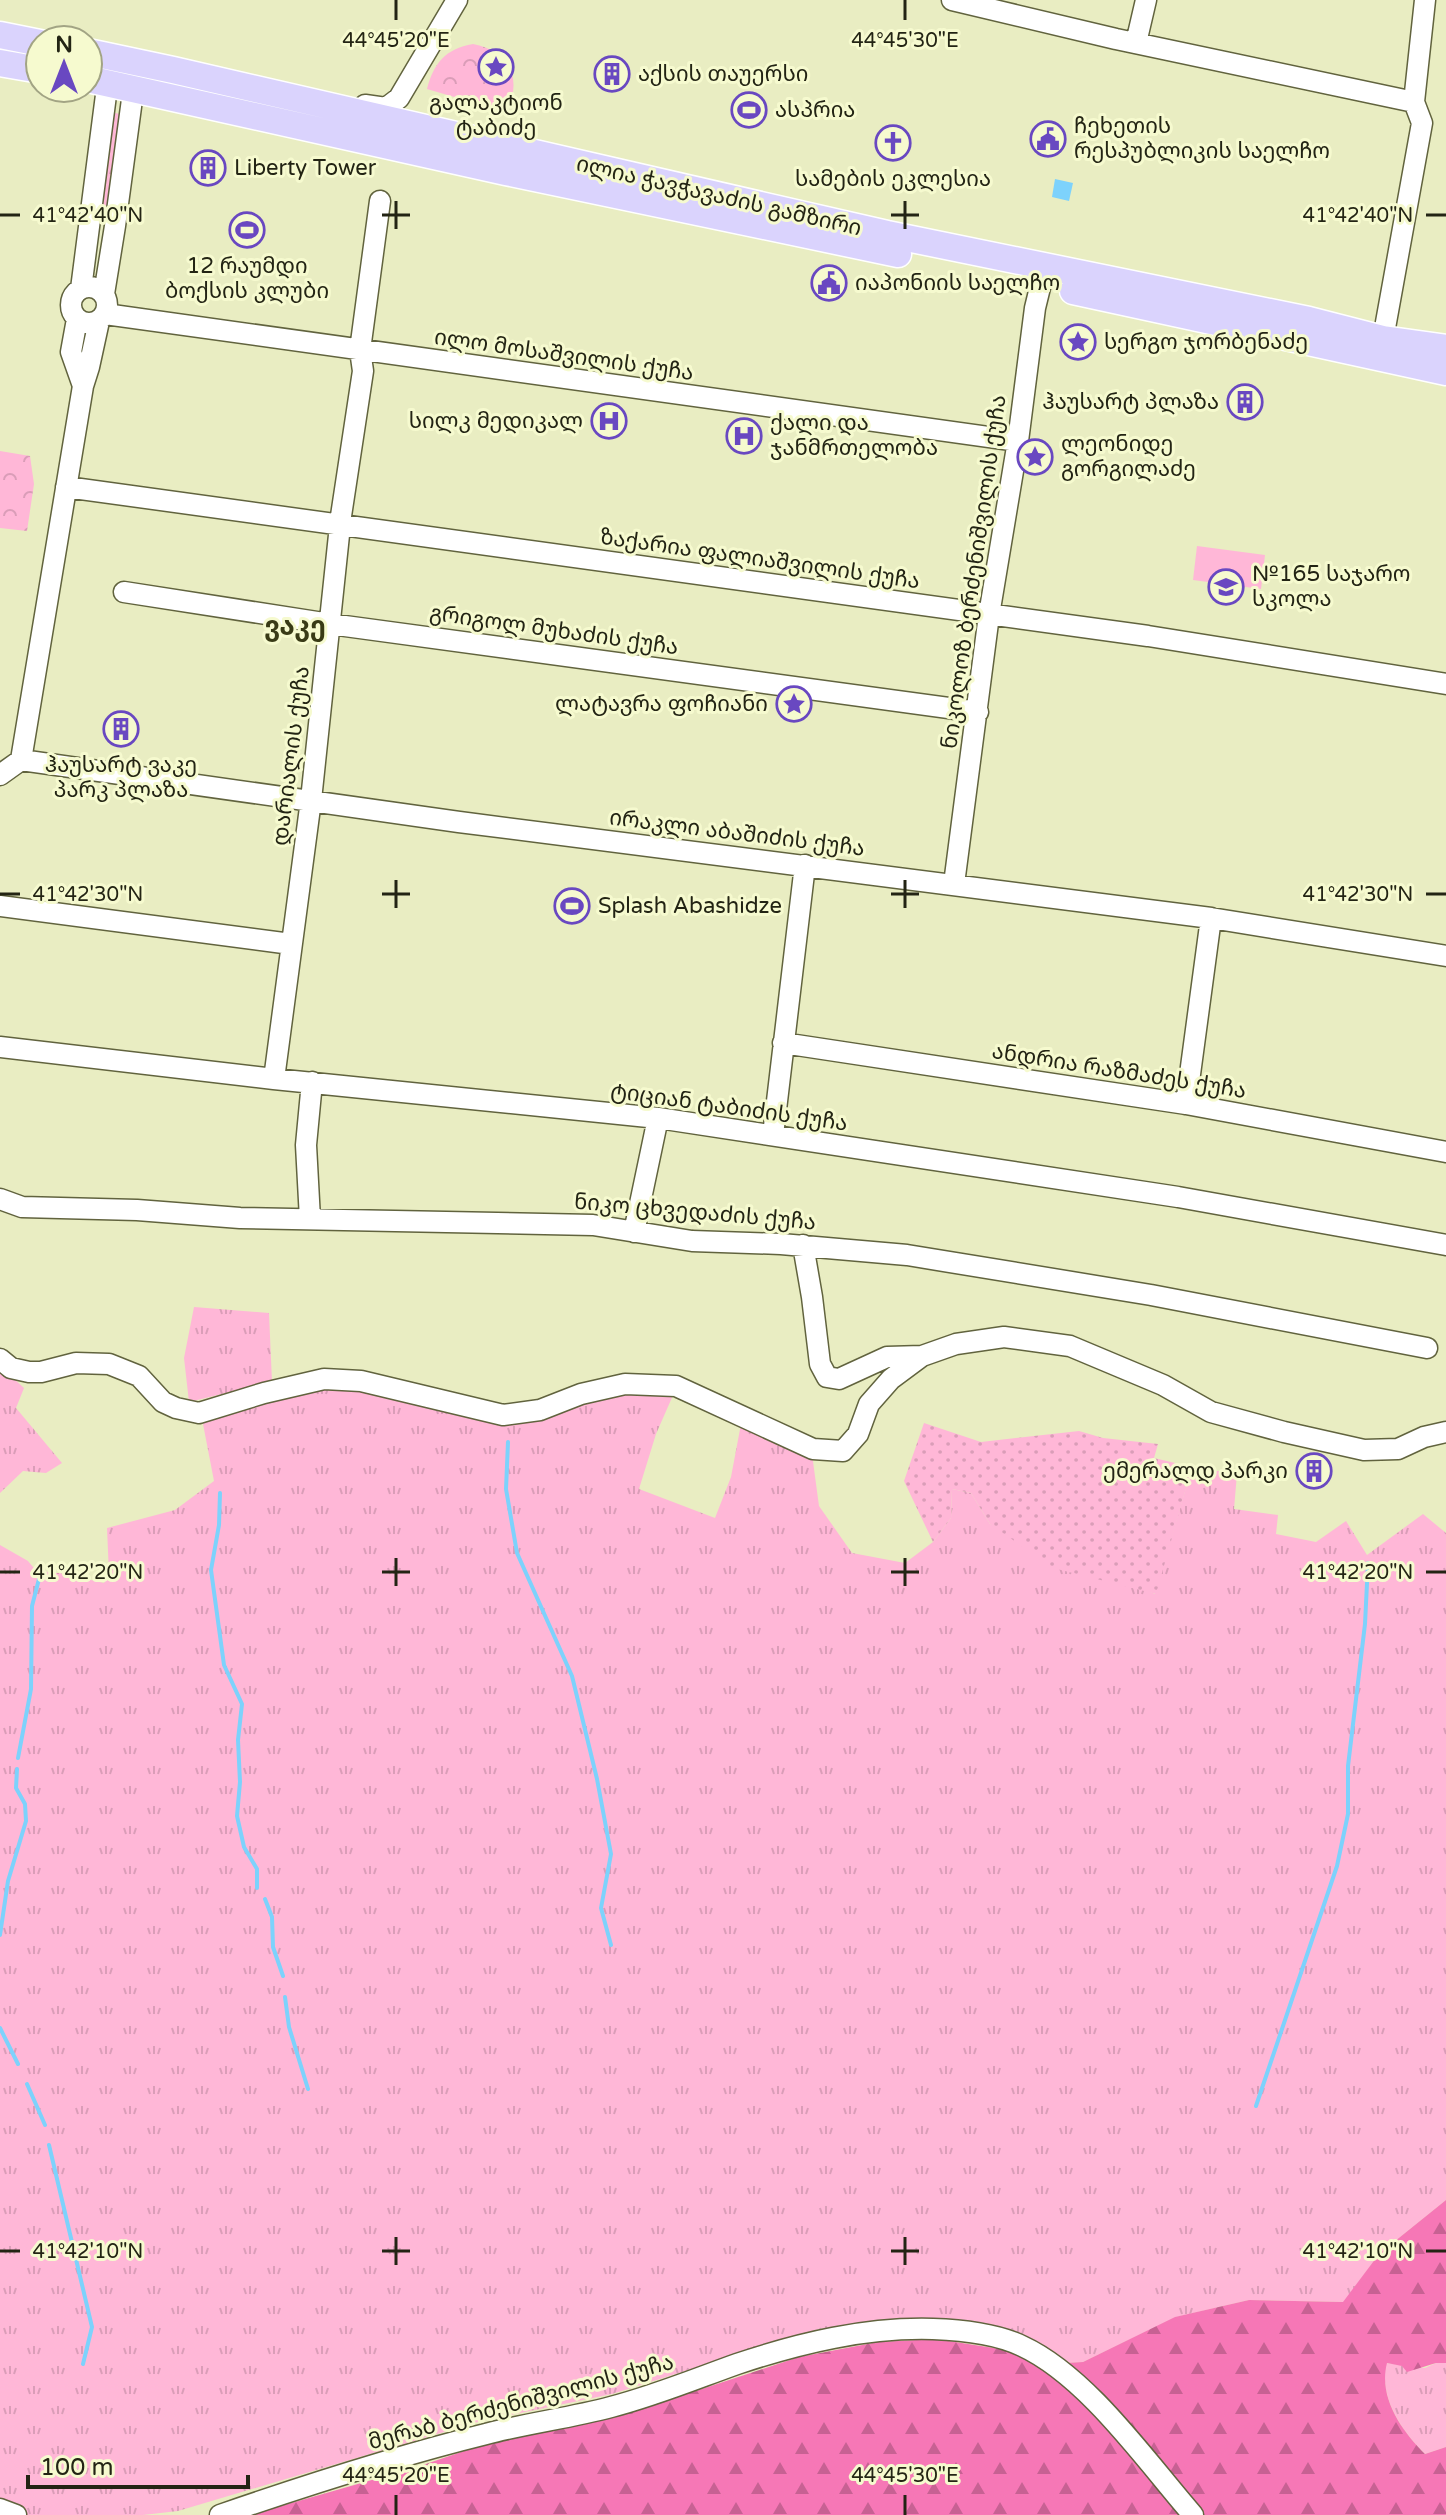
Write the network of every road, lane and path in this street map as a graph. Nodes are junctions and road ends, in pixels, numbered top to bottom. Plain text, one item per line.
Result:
1 (457, 0) edge
2 (952, 0) edge
3 (1146, 0) edge
4 (1425, 0) edge
5 (0, 35) edge
6 (24, 40) edge
7 (1136, 43) junction
8 (104, 56) edge
9 (123, 60) junction
10 (0, 63) edge
11 (24, 67) edge
12 (104, 83) edge
13 (134, 89) junction
14 (104, 92) edge
15 (399, 98) junction
16 (1414, 102) junction
17 (346, 109) junction
18 (413, 126) junction
19 (380, 201) dead end
20 (1043, 276) junction
21 (81, 289) junction
22 (103, 310) junction
23 (77, 319) junction
24 (1383, 339) junction
25 (1446, 348) edge
26 (360, 350) junction
27 (1446, 372) edge
28 (83, 386) junction
29 (1018, 441) junction
30 (66, 487) junction
31 (341, 523) junction
32 (124, 592) dead end
33 (989, 615) junction
34 (330, 624) junction
35 (1446, 684) edge
36 (978, 712) junction
37 (21, 760) junction
38 (0, 775) edge
39 (311, 800) junction
40 (805, 865) junction
41 (954, 884) junction
42 (0, 906) edge
43 (1211, 918) junction
44 (291, 944) junction
45 (1446, 956) edge
46 (783, 1043) junction
47 (0, 1047) edge
48 (274, 1079) junction
49 (312, 1082) junction
50 (1186, 1104) junction
51 (658, 1118) junction
52 (773, 1135) junction
53 (1446, 1152) edge
54 (0, 1199) edge
55 (310, 1219) junction
56 (634, 1232) junction
57 (803, 1245) junction
58 (1446, 1245) edge
59 (1427, 1348) dead end
60 (922, 1356) junction
61 (0, 1359) edge
62 (1446, 1432) edge
63 (0, 2509) edge
64 (16, 2515) edge
65 (220, 2515) edge
66 (1193, 2515) edge

1 - 15 street
2 - 7 street
3 - 7 street
4 - 16 street
5 - 6 main road
7 - 16 street
8 - 9 main road, ილია ჭავჭავაძის გამზირი
9 - 13 street
9 - 17 main road, ილია ჭავჭავაძის გამზირი
10 - 11 main road
12 - 13 main road, ილია ჭავჭავაძის გამზირი
13 - 20 main road, ილია ჭავჭავაძის გამზირი
13 - 22 street
14 - 21 street
15 - 17 street
15 - 18 street
16 - 24 street
17 - 18 main road, ილია ჭავჭავაძის გამზირი
18 - 20 main road, ილია ჭავჭავაძის გამზირი
19 - 26 street, დარიალის ქუჩა
20 - 24 main road, ილია ჭავჭავაძის გამზირი
20 - 27 main road, ილია ჭავჭავაძის გამზირი
20 - 29 street, ნიკოლოზ ბერძენიშვილის ქუჩა
21 - 22 street
21 - 23 street
22 - 23 street
22 - 26 street, ილო მოსაშვილის ქუჩა
22 - 28 street
23 - 28 street
24 - 25 main road, ილია ჭავჭავაძის გამზირი
26 - 29 street, ილო მოსაშვილის ქუჩა
26 - 31 street, დარიალის ქუჩა
28 - 30 street
29 - 33 street, ნიკოლოზ ბერძენიშვილის ქუჩა
30 - 31 street, ზაქარია ფალიაშვილის ქუჩა
30 - 37 street
31 - 33 street, ზაქარია ფალიაშვილის ქუჩა
31 - 34 street, დარიალის ქუჩა
32 - 34 street, გრიგოლ მუხაძის ქუჩა
33 - 35 street, ზაქარია ფალიაშვილის ქუჩა
33 - 36 street, ნიკოლოზ ბერძენიშვილის ქუჩა
34 - 36 street, გრიგოლ მუხაძის ქუჩა
34 - 39 street, დარიალის ქუჩა
36 - 41 street, ნიკოლოზ ბერძენიშვილის ქუჩა
37 - 38 street
37 - 39 street, ირაკლი აბაშიძის ქუჩა
39 - 40 street, ირაკლი აბაშიძის ქუჩა
39 - 44 street, დარიალის ქუჩა
40 - 41 street, ირაკლი აბაშიძის ქუჩა
40 - 46 street
41 - 43 street, ირაკლი აბაშიძის ქუჩა
42 - 44 street
43 - 45 street, ირაკლი აბაშიძის ქუჩა
43 - 50 street
44 - 48 street, დარიალის ქუჩა
46 - 50 street, ანდრია რაზმაძეს ქუჩა
46 - 52 street
47 - 48 street, ტიციან ტაბიძის ქუჩა
48 - 49 street, ტიციან ტაბიძის ქუჩა
49 - 51 street, ტიციან ტაბიძის ქუჩა
49 - 55 street
50 - 53 street, ანდრია რაზმაძეს ქუჩა
51 - 52 street, ტიციან ტაბიძის ქუჩა
51 - 56 street
52 - 58 street, ტიციან ტაბიძის ქუჩა
54 - 55 street, ნიკო ცხვედაძის ქუჩა
55 - 56 street, ნიკო ცხვედაძის ქუჩა
56 - 57 street, ნიკო ცხვედაძის ქუჩა
57 - 59 street, ნიკო ცხვედაძის ქუჩა
57 - 60 street
60 - 61 street
60 - 62 street
63 - 64 street
65 - 66 street, მერაბ ბერძენიშვილის ქუჩა

